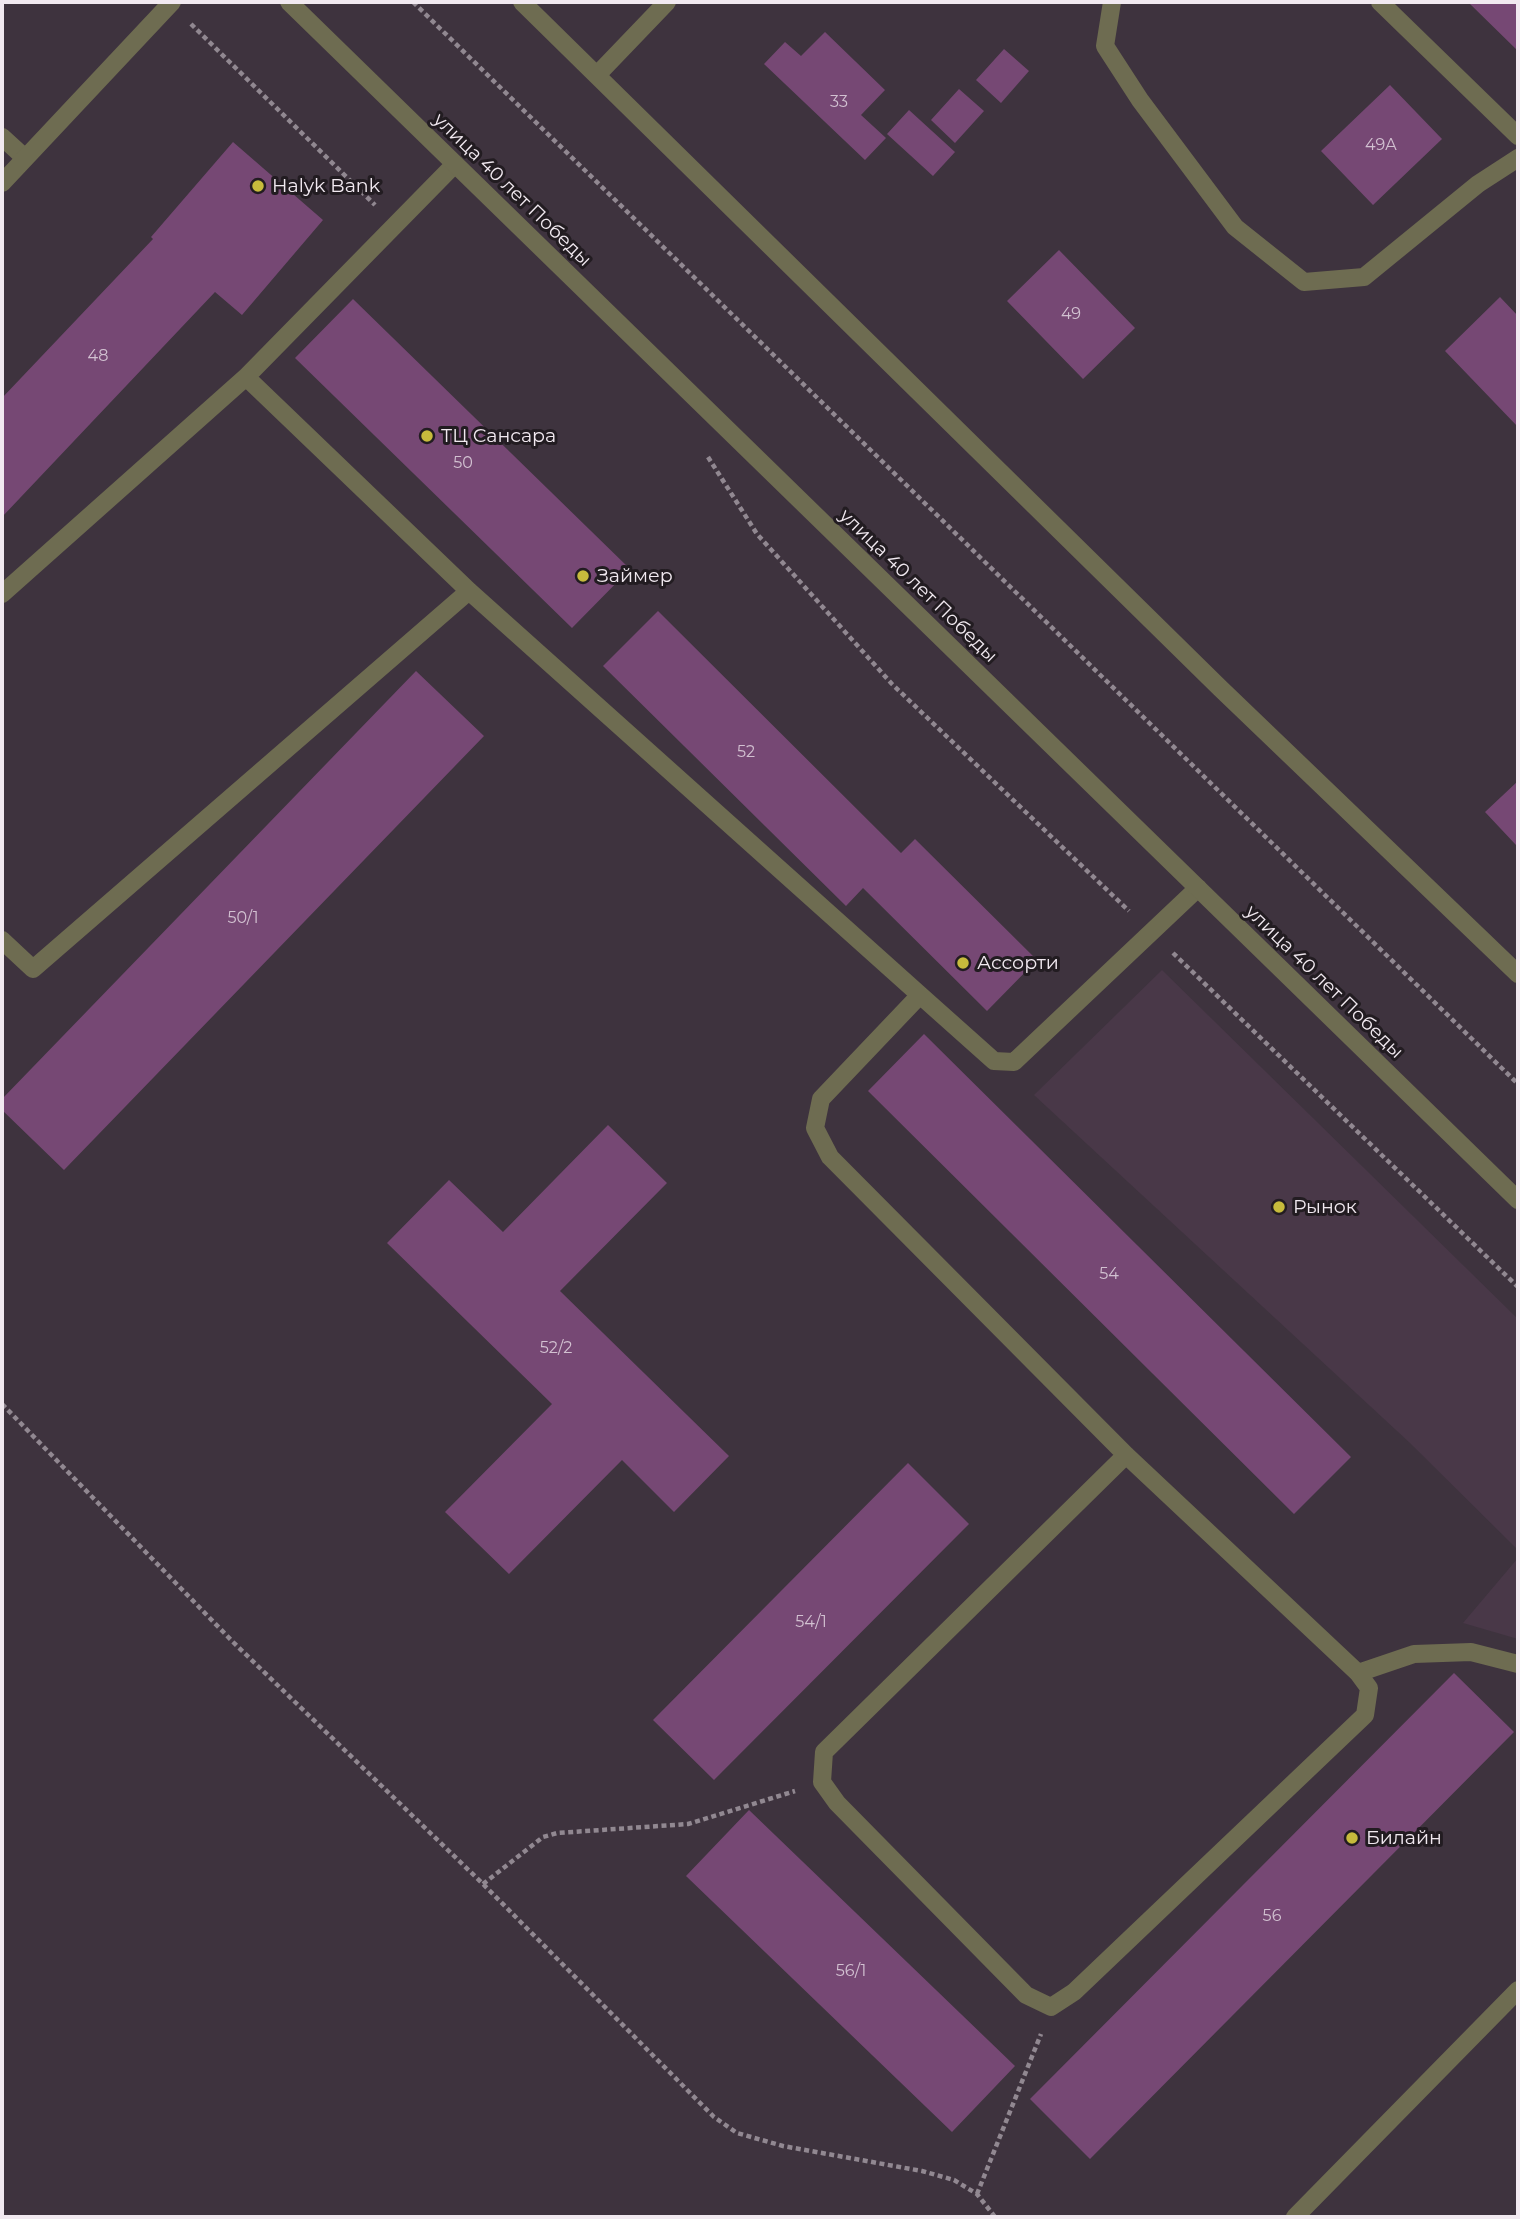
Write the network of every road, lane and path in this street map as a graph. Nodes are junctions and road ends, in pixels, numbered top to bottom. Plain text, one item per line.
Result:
1 (289, 2) edge
2 (413, 2) edge
3 (522, 2) edge
4 (667, 2) edge
5 (1112, 2) edge
6 (1380, 2) edge
7 (172, 3) edge
8 (597, 75) junction
9 (1518, 136) edge
10 (2, 137) edge
11 (25, 158) junction
12 (1518, 158) edge
13 (455, 164) junction
14 (2, 183) edge
15 (395, 225) junction
16 (246, 377) junction
17 (706, 454) dead end
18 (469, 591) junction
19 (2, 594) edge
20 (1198, 888) junction
21 (1152, 932) junction
22 (2, 940) edge
23 (1518, 974) edge
24 (920, 995) junction
25 (1518, 1084) edge
26 (1518, 1200) edge
27 (1518, 1287) edge
28 (2, 1404) edge
29 (1126, 1455) junction
30 (1518, 1664) edge
31 (1358, 1673) junction
32 (822, 1782) junction
33 (483, 1884) junction
34 (1518, 1990) edge
35 (1051, 2007) junction
36 (976, 2194) junction
37 (995, 2217) edge
38 (1295, 2217) edge

1 - 13 street, улица 40 лет Победы
2 - 25 path
3 - 8 street
4 - 8 street
5 - 12 street
6 - 9 street
7 - 11 street
7 - 15 path
8 - 23 street
10 - 11 street
11 - 14 street
13 - 15 street
13 - 20 street, улица 40 лет Победы
15 - 16 street
16 - 18 street
16 - 19 street
17 - 21 path
18 - 22 street
18 - 24 street
20 - 21 street
20 - 26 street, улица 40 лет Победы
21 - 24 street
21 - 27 path
24 - 29 street
28 - 33 path
29 - 31 street
29 - 32 street
30 - 31 street
31 - 35 street
32 - 33 path
32 - 35 street
33 - 36 path
34 - 38 street
35 - 36 path
36 - 37 path

